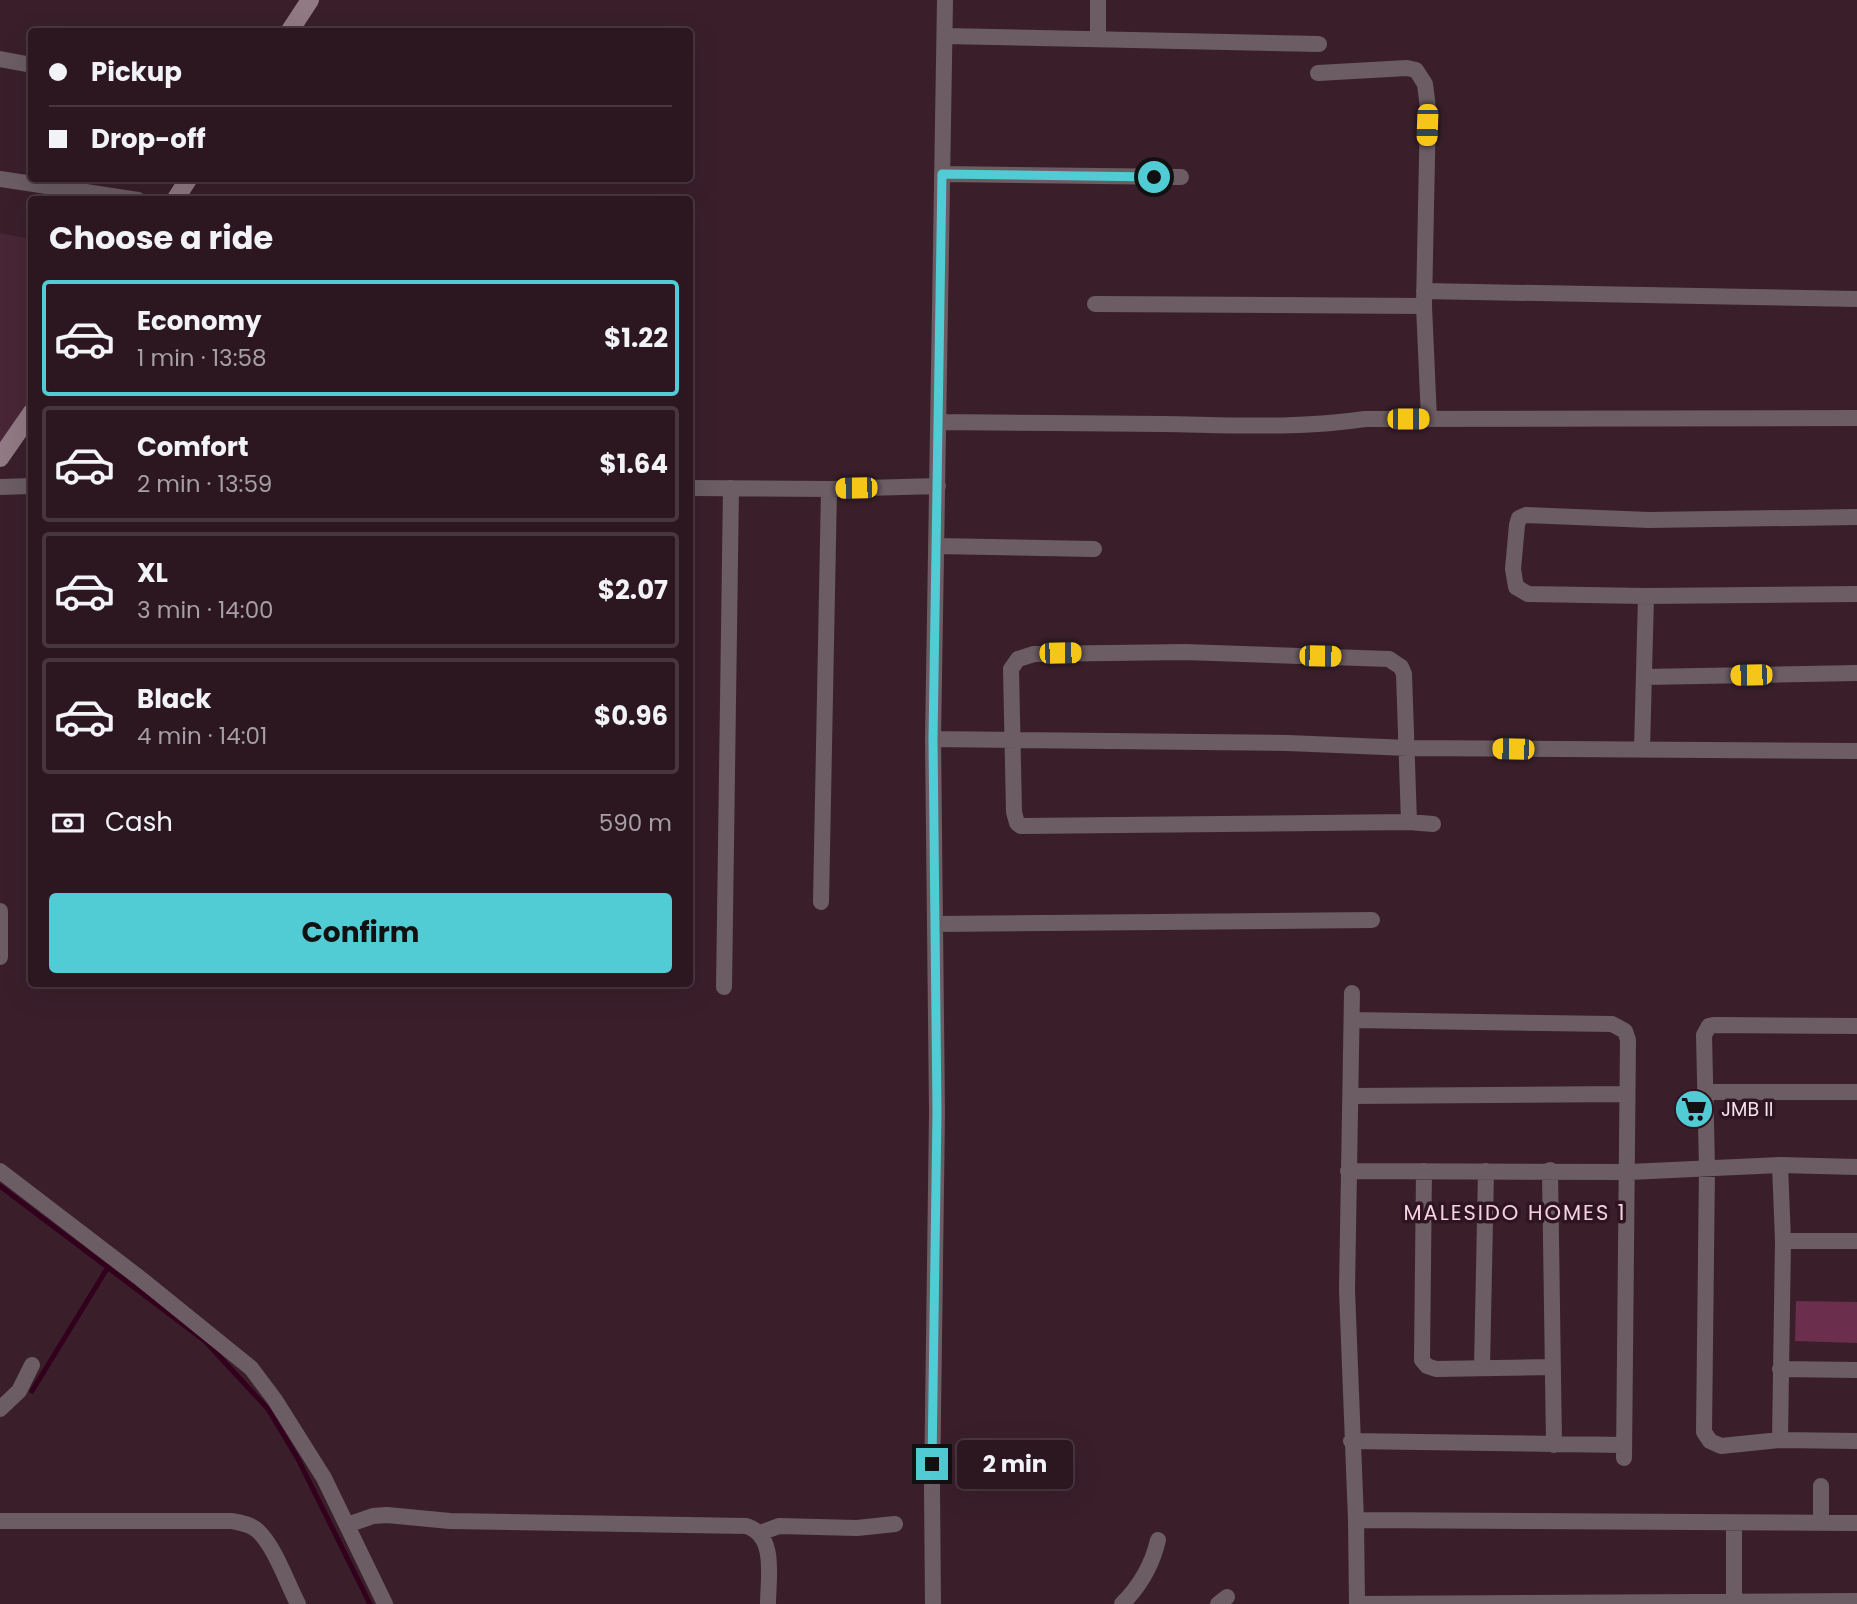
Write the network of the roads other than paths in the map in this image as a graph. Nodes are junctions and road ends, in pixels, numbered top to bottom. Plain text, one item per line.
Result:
1 (310, 0) edge
2 (945, 0) edge
3 (1098, 0) edge
4 (292, 28) edge
5 (945, 36) junction
6 (1098, 39) junction
7 (1320, 44) dead end
8 (0, 60) edge
9 (28, 64) edge
10 (1318, 73) dead end
11 (942, 174) junction
12 (1181, 177) dead end
13 (0, 179) edge
14 (112, 196) edge
15 (1424, 298) junction
16 (1857, 299) edge
17 (1095, 304) dead end
18 (28, 418) edge
19 (1857, 418) edge
20 (1429, 419) junction
21 (939, 422) junction
22 (0, 458) edge
23 (28, 486) edge
24 (938, 486) junction
25 (0, 487) edge
26 (693, 488) edge
27 (731, 488) junction
28 (829, 489) junction
29 (1857, 517) edge
30 (936, 546) junction
31 (1094, 549) dead end
32 (1857, 594) edge
33 (1646, 596) junction
34 (1857, 673) edge
35 (1645, 677) junction
36 (933, 739) junction
37 (1011, 740) junction
38 (1408, 748) junction
39 (1642, 750) junction
40 (1857, 751) edge
41 (1409, 822) junction
42 (1433, 824) dead end
43 (821, 902) dead end
44 (0, 911) edge
45 (1372, 920) dead end
46 (935, 924) junction
47 (0, 957) edge
48 (724, 988) dead end
49 (1352, 993) dead end
50 (1352, 1020) junction
51 (1857, 1026) edge
52 (1857, 1091) edge
53 (1706, 1092) junction
54 (1627, 1094) junction
55 (1352, 1096) junction
56 (1780, 1165) junction
57 (1857, 1167) edge
58 (1707, 1168) junction
59 (1550, 1170) junction
60 (0, 1171) edge
61 (1348, 1171) junction
62 (1424, 1171) junction
63 (1486, 1171) junction
64 (1629, 1172) junction
65 (1783, 1241) junction
66 (1857, 1241) edge
67 (32, 1365) dead end
68 (1553, 1367) junction
69 (1482, 1368) junction
70 (1780, 1369) junction
71 (1857, 1370) edge
72 (0, 1409) edge
73 (1780, 1440) junction
74 (1351, 1441) junction
75 (1857, 1441) edge
76 (1554, 1445) junction
77 (1821, 1486) dead end
78 (1356, 1520) junction
79 (0, 1521) edge
80 (1734, 1522) junction
81 (1821, 1523) junction
82 (1857, 1523) edge
83 (895, 1524) dead end
84 (347, 1525) junction
85 (760, 1533) junction
86 (1158, 1540) dead end
87 (1857, 1601) edge
88 (1734, 1603) edge
89 (298, 1604) edge
90 (385, 1604) edge
91 (768, 1604) edge
92 (933, 1604) edge
93 (1122, 1604) edge
94 (1357, 1604) edge

1 - 4 main road
2 - 5 street
3 - 6 street
5 - 6 street
5 - 11 street
6 - 7 street
8 - 9 street
10 - 15 street
11 - 12 street
11 - 21 street
13 - 14 street
15 - 16 street
15 - 17 street
15 - 20 street
18 - 22 main road
19 - 20 street
20 - 21 street
21 - 24 street
23 - 25 street
24 - 28 street
24 - 30 street
26 - 27 street
27 - 28 street
27 - 48 street
28 - 43 street
29 - 33 street
30 - 31 street
30 - 36 street
32 - 33 street
33 - 35 street
34 - 35 street
35 - 39 street
36 - 37 street
36 - 46 street
37 - 38 street
37 - 38 street
37 - 41 street
38 - 39 street
38 - 41 street
39 - 40 street
41 - 42 street
44 - 47 street
45 - 46 street
46 - 92 street
49 - 50 street
50 - 54 street
50 - 55 street
51 - 53 street
52 - 53 street
53 - 58 street
54 - 55 street
54 - 64 street
55 - 61 street
56 - 57 street
56 - 58 street
56 - 65 street
58 - 64 street
58 - 73 street
59 - 63 street
59 - 64 street
59 - 68 street
60 - 84 street
61 - 62 street
61 - 74 street
62 - 63 street
62 - 69 street
63 - 69 street
64 - 76 street
65 - 66 street
65 - 70 street
67 - 72 street
68 - 69 street
68 - 76 street
70 - 71 street
70 - 73 street
73 - 75 street
74 - 76 street
74 - 78 street
77 - 81 street
78 - 80 street
78 - 94 street
79 - 89 street
80 - 81 street
80 - 88 street
81 - 82 street
83 - 85 street
84 - 85 street
84 - 90 street
85 - 91 street
86 - 93 street
87 - 88 street
88 - 94 street

